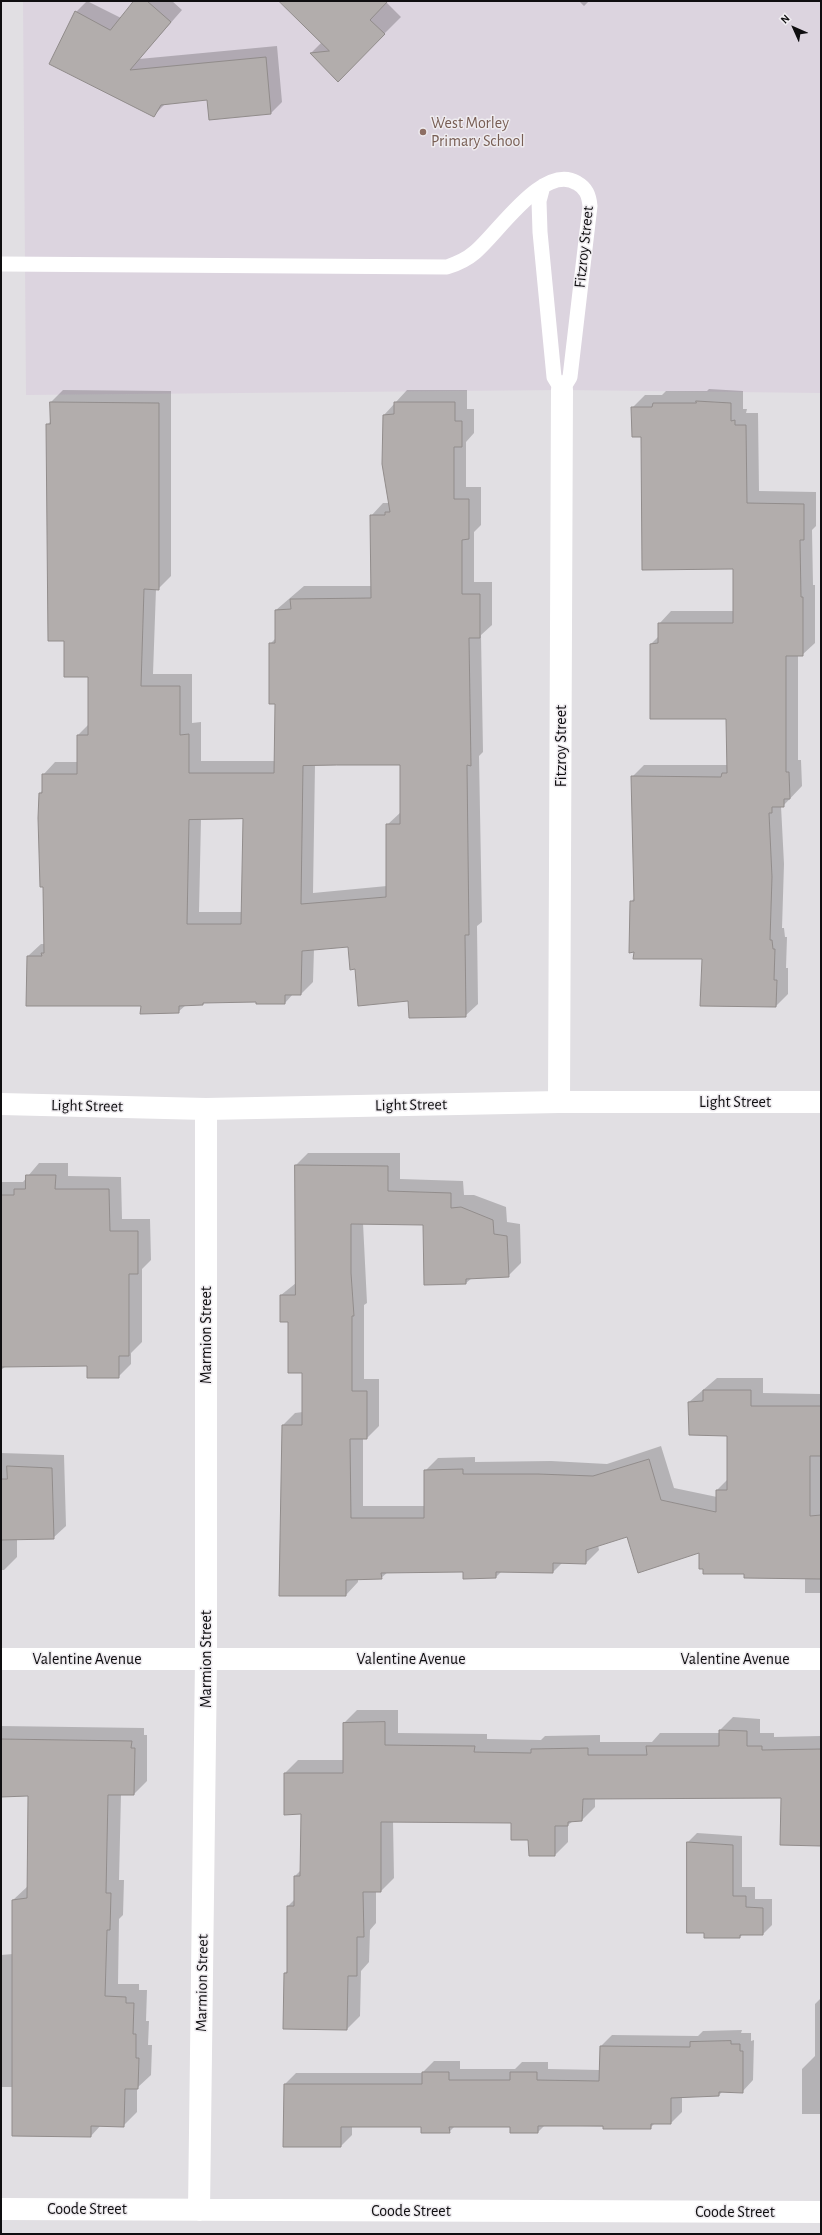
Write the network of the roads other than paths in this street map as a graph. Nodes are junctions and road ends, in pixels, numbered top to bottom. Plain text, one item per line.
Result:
1 (543, 186) junction
2 (1, 264) edge
3 (562, 390) junction
4 (559, 1102) junction
5 (821, 1102) edge
6 (1, 1104) edge
7 (206, 1109) junction
8 (1, 1659) edge
9 (821, 1659) edge
10 (206, 1660) junction
11 (1, 2209) edge
12 (199, 2210) junction
13 (821, 2212) edge

1 - 2 lane
1 - 3 lane, Fitzroy Street
1 - 3 lane, Fitzroy Street
3 - 4 street, Fitzroy Street
4 - 5 street, Light Street
4 - 7 street, Light Street
6 - 7 street, Light Street
7 - 10 street, Marmion Street
8 - 10 street, Valentine Avenue
9 - 10 street, Valentine Avenue
10 - 12 street, Marmion Street
11 - 12 street, Coode Street
12 - 13 street, Coode Street

